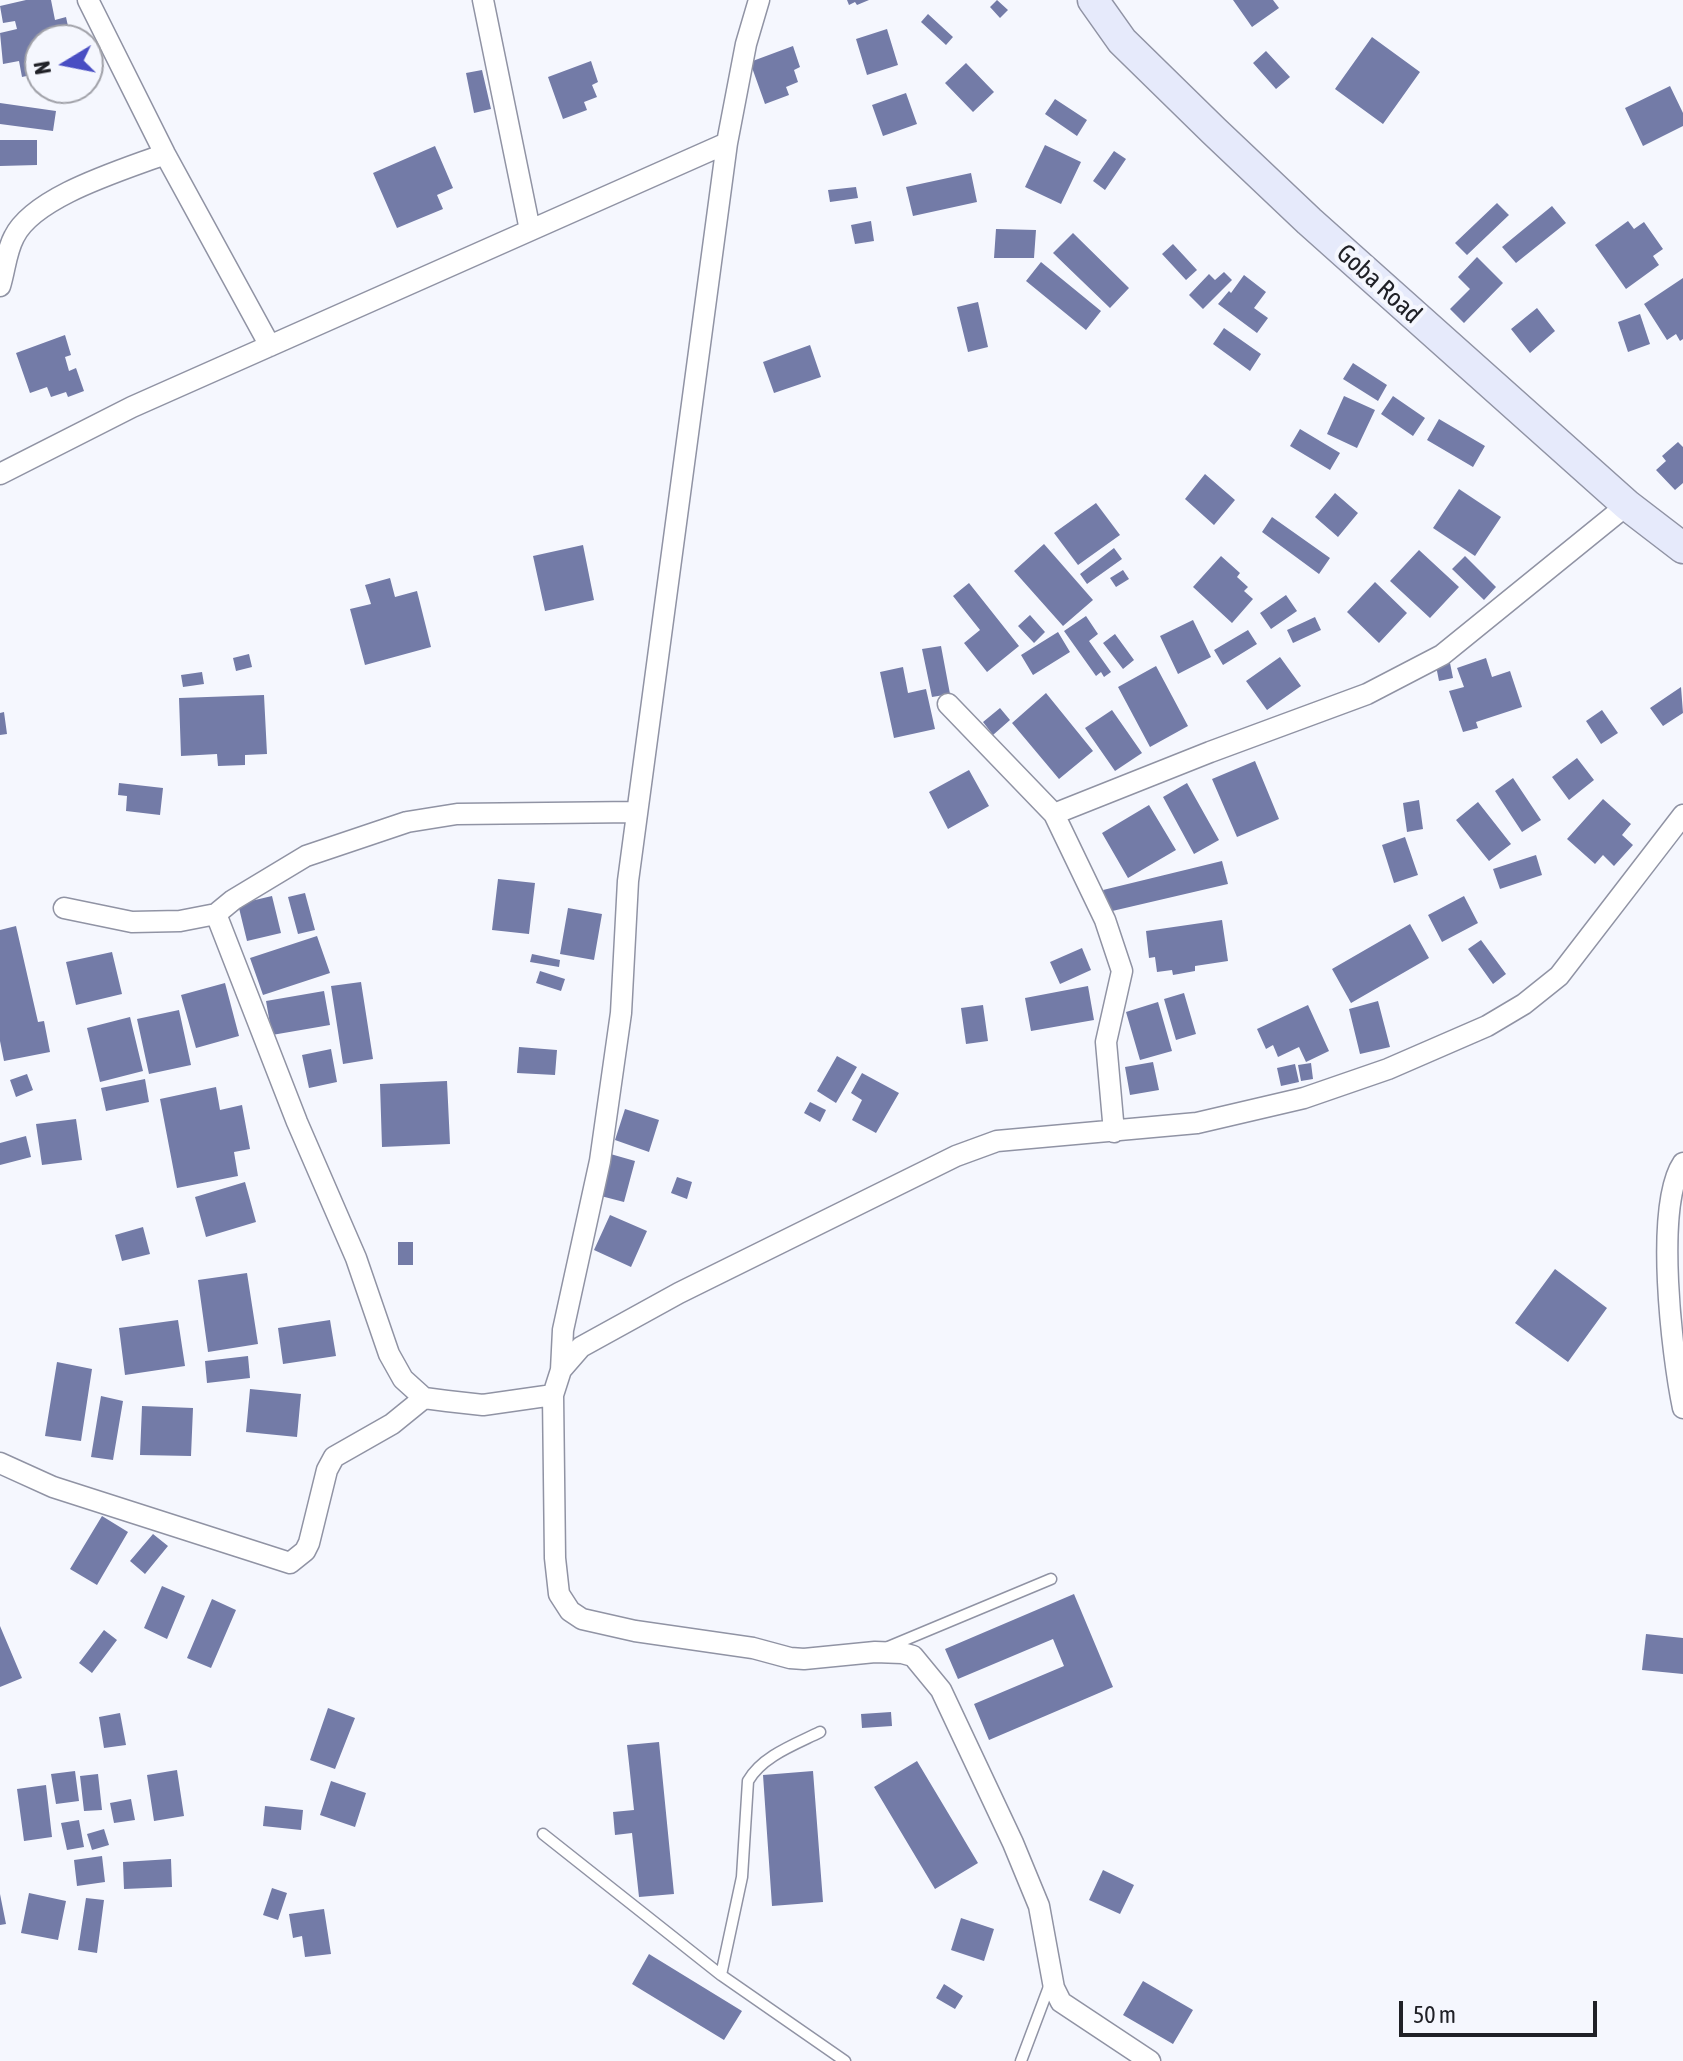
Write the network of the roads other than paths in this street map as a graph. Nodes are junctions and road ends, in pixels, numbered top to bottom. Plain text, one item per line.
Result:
1 (88, 0) edge
2 (483, 0) edge
3 (759, 0) edge
4 (1093, 0) edge
5 (727, 143) junction
6 (165, 154) junction
7 (530, 230) junction
8 (0, 286) edge
9 (270, 346) junction
10 (0, 474) edge
11 (1627, 505) junction
12 (1683, 548) edge
13 (948, 704) dead end
14 (636, 812) junction
15 (1054, 814) junction
16 (1683, 815) edge
17 (64, 908) dead end
18 (216, 914) junction
19 (1114, 1132) junction
20 (1683, 1163) edge
21 (561, 1370) junction
22 (553, 1395) junction
23 (424, 1398) junction
24 (1683, 1408) edge
25 (0, 1463) edge
26 (1051, 1579) dead end
27 (875, 1652) junction
28 (820, 1732) dead end
29 (543, 1834) dead end
30 (721, 1975) junction
31 (1052, 1979) junction
32 (845, 2061) edge
33 (1021, 2061) edge
34 (1150, 2061) edge

1 - 6 street
2 - 7 street
3 - 5 street
4 - 11 main road, Goba Road
5 - 7 street
5 - 14 street
6 - 8 street
6 - 9 street
7 - 9 street
9 - 10 street
11 - 12 main road, Goba Road
11 - 15 street
13 - 15 street
14 - 18 street
14 - 21 street
15 - 19 street
16 - 19 street
17 - 18 street
18 - 23 street
19 - 21 street
20 - 24 street
21 - 22 street
22 - 23 street
22 - 27 street
23 - 25 street
26 - 27 lane
27 - 31 street
28 - 30 lane
29 - 30 lane
30 - 32 lane
31 - 33 lane
31 - 34 street

